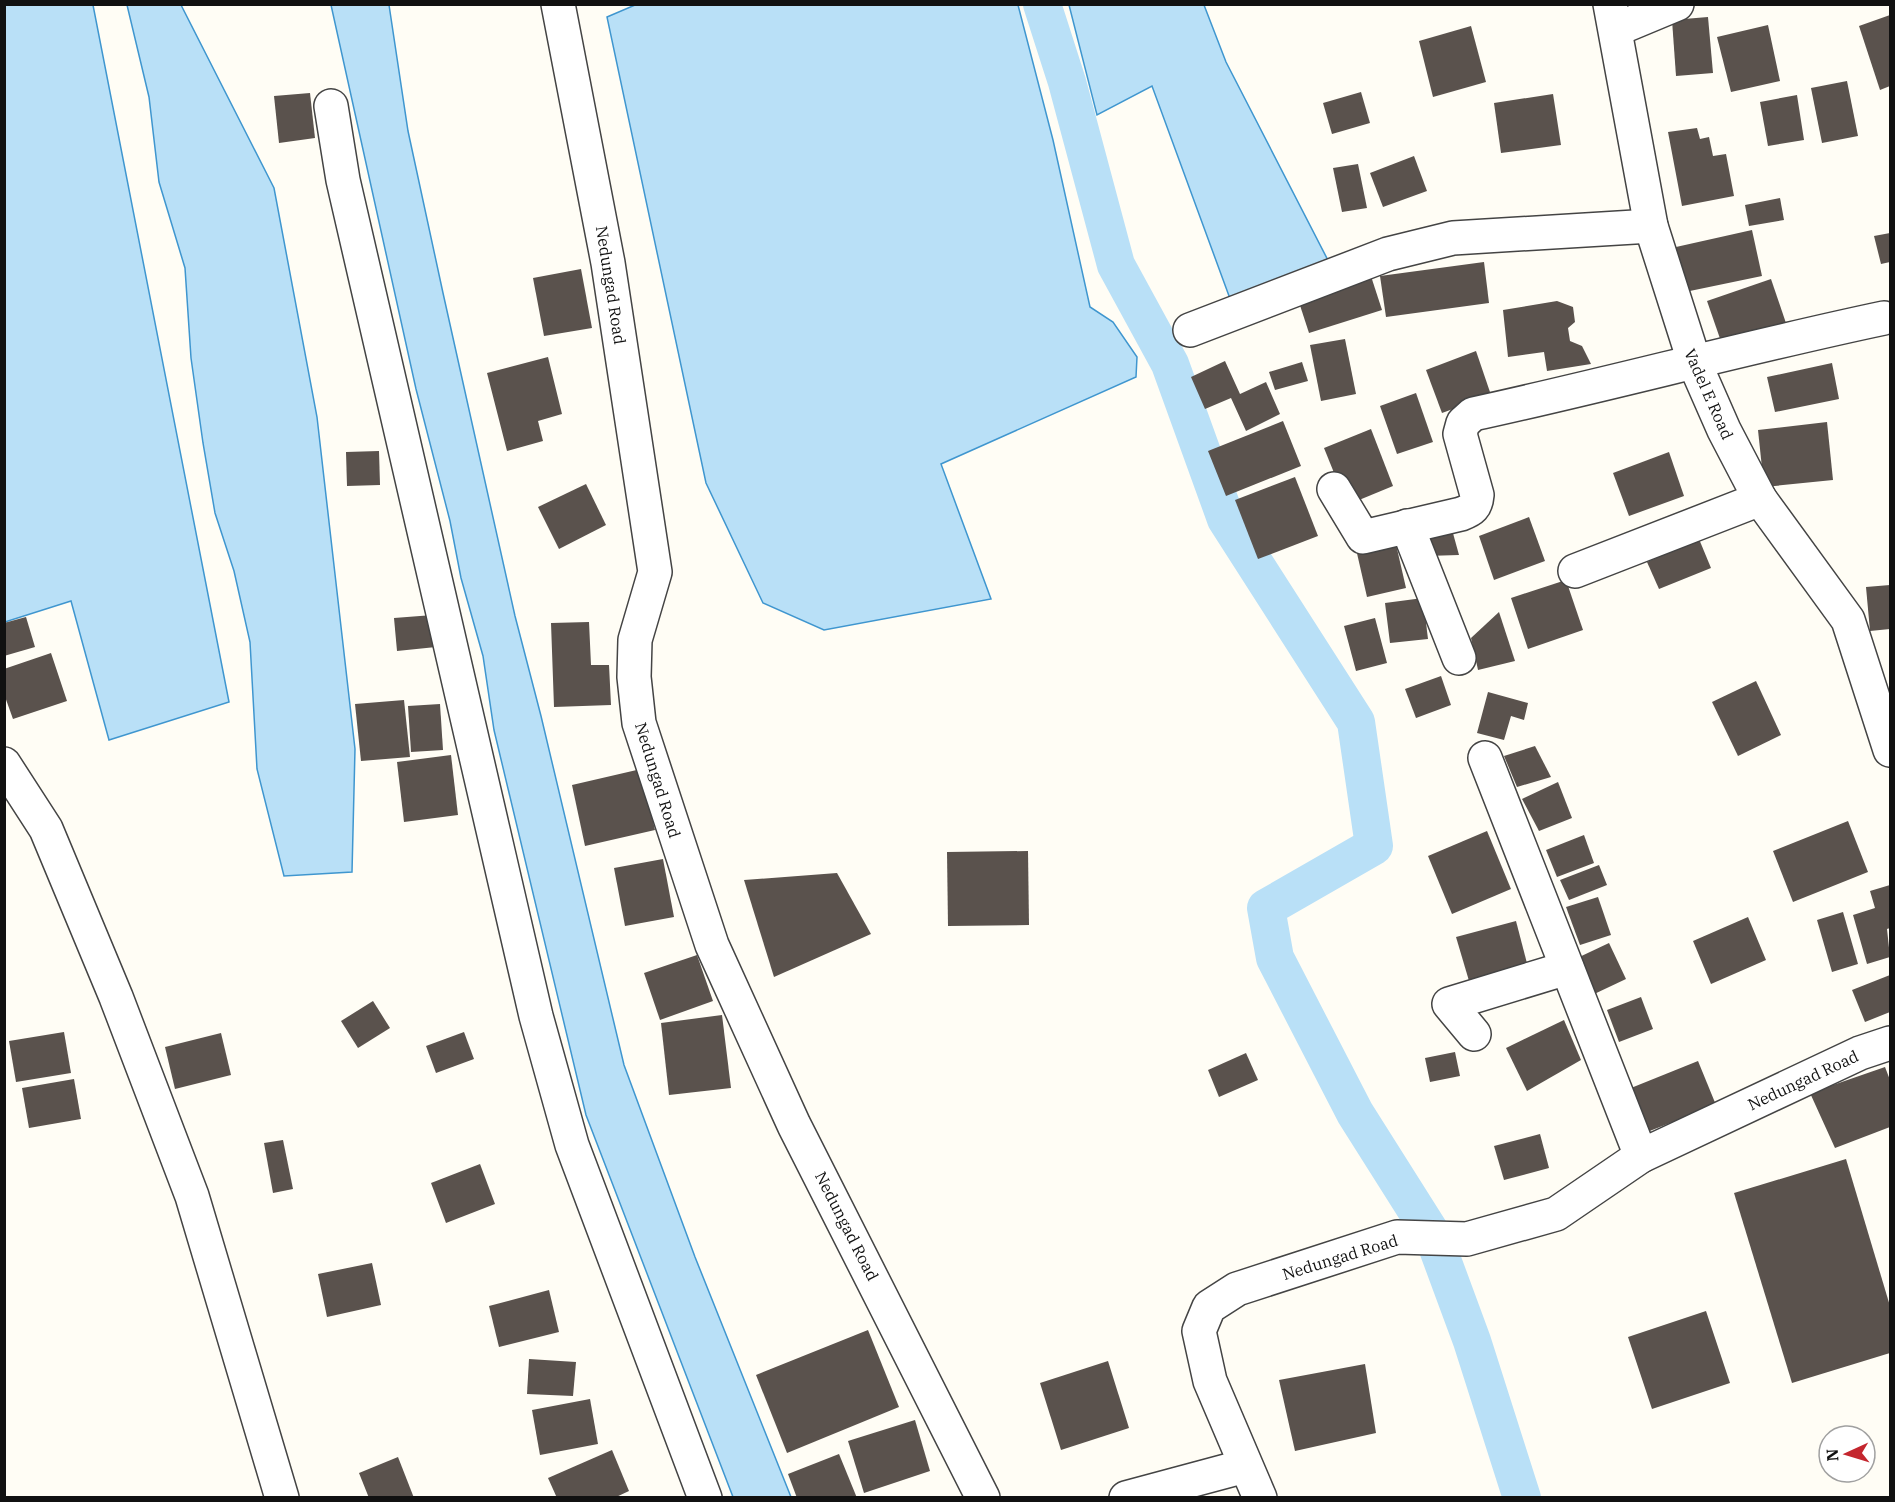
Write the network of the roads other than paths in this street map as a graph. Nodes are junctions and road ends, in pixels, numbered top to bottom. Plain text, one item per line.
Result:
1 (558, 4) edge
2 (1677, 4) edge
3 (1614, 17) edge
4 (331, 106) dead end
5 (1651, 226) junction
6 (1884, 318) dead end
7 (1190, 330) dead end
8 (1695, 364) junction
9 (1334, 489) dead end
10 (1760, 499) junction
11 (1407, 526) junction
12 (1575, 571) dead end
13 (1459, 658) dead end
14 (1889, 741) edge
15 (1485, 758) dead end
16 (4, 764) edge
17 (1567, 968) junction
18 (1474, 1034) dead end
19 (1890, 1043) edge
20 (1641, 1156) junction
21 (1245, 1466) junction
22 (282, 1497) edge
23 (705, 1497) edge
24 (984, 1497) edge
25 (1126, 1497) edge
26 (1260, 1497) edge

1 - 24 street, Nedungad Road
2 - 3 street
3 - 5 street, Vadel E Road
4 - 23 street
5 - 7 street
5 - 8 street, Vadel E Road
6 - 8 street
8 - 10 street, Vadel E Road
8 - 11 street
9 - 11 street
10 - 12 street
10 - 14 street, Vadel E Road
11 - 13 street
15 - 17 street
16 - 22 street
17 - 18 street
17 - 20 street
19 - 20 street, Nedungad Road
20 - 21 street, Nedungad Road
21 - 25 street
21 - 26 street, Nedungad Road

